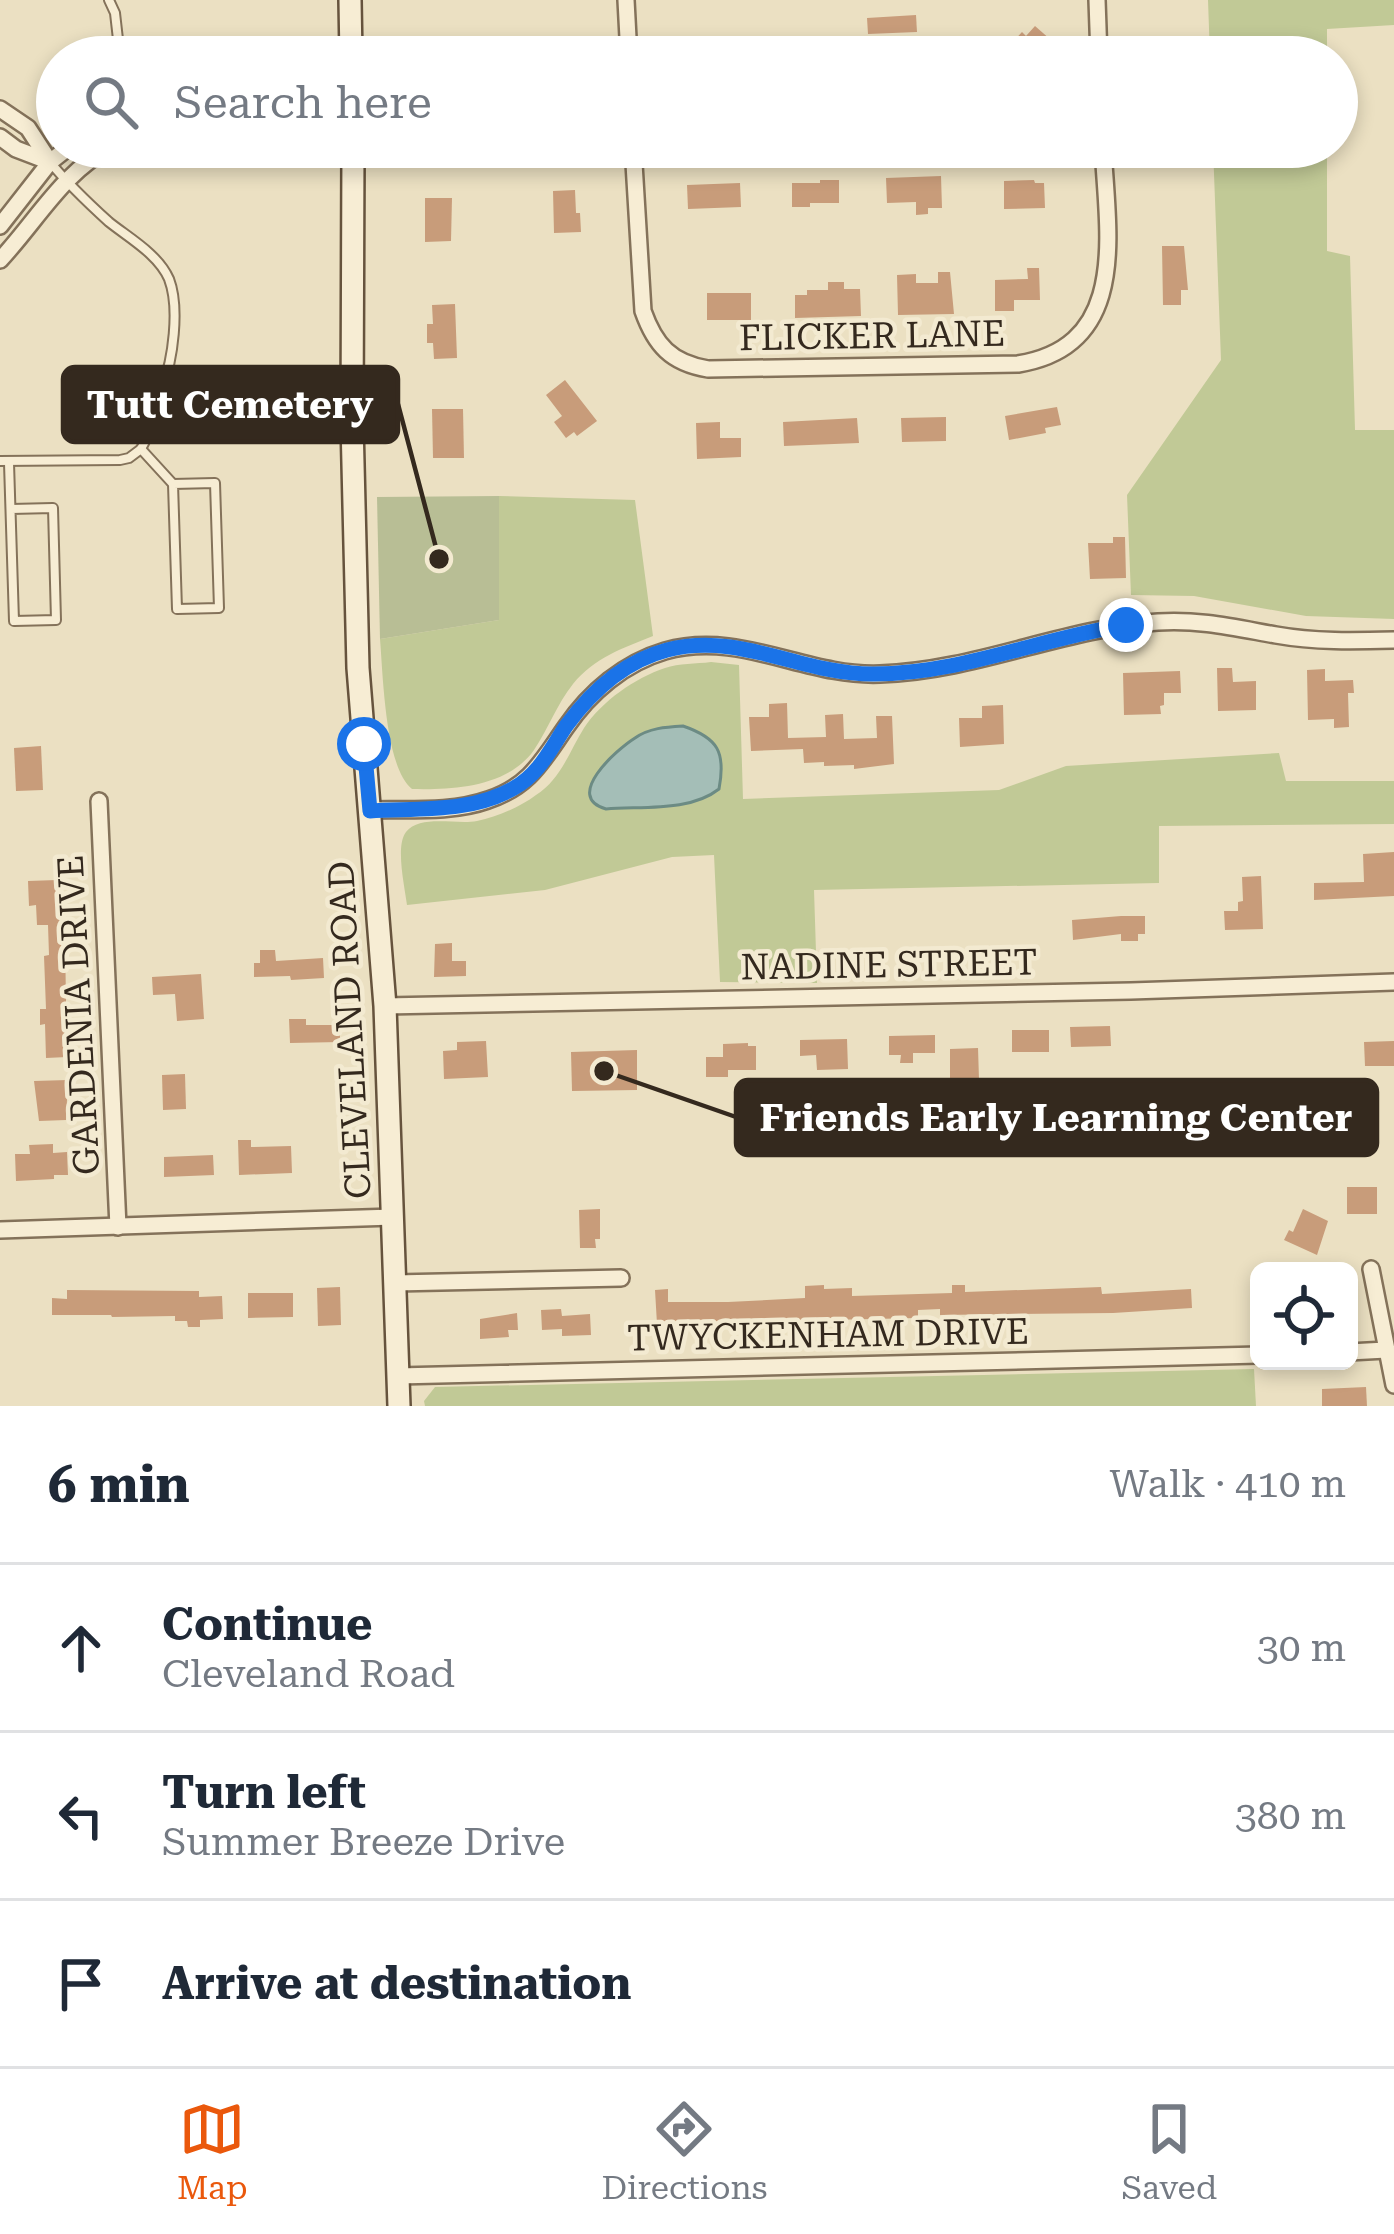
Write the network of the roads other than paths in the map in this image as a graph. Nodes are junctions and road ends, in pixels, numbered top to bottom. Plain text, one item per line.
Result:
1 (109, 0) edge
2 (350, 0) edge
3 (626, 0) edge
4 (1097, 0) edge
5 (118, 36) edge
6 (351, 36) edge
7 (628, 36) edge
8 (1098, 36) edge
9 (0, 109) edge
10 (0, 137) edge
11 (36, 140) edge
12 (36, 157) edge
13 (45, 168) edge
14 (55, 168) edge
15 (81, 168) edge
16 (353, 168) edge
17 (634, 168) edge
18 (1103, 168) edge
19 (67, 183) junction
20 (0, 226) edge
21 (0, 260) edge
22 (141, 449) junction
23 (4, 462) edge
24 (173, 484) junction
25 (11, 509) junction
26 (1394, 640) edge
27 (99, 801) dead end
28 (370, 811) junction
29 (1394, 982) edge
30 (385, 1006) junction
31 (393, 1216) junction
32 (118, 1227) junction
33 (0, 1230) edge
34 (1371, 1269) dead end
35 (621, 1278) dead end
36 (395, 1283) junction
37 (1386, 1350) junction
38 (1358, 1352) edge
39 (1250, 1355) edge
40 (398, 1376) junction
41 (1394, 1385) edge
42 (399, 1406) edge

1 - 5 lane
2 - 6 main road
3 - 7 street
4 - 8 street
9 - 11 street
10 - 12 street
13 - 20 street
14 - 19 lane
15 - 19 street
16 - 28 main road, CLEVELAND ROAD
17 - 18 street, FLICKER LANE
19 - 21 street
19 - 22 lane
22 - 23 lane
22 - 24 lane
23 - 25 lane
24 - 24 lane
25 - 25 lane
26 - 28 street
27 - 32 street, GARDENIA DRIVE
28 - 30 main road, CLEVELAND ROAD
29 - 30 street, NADINE STREET
30 - 31 main road, CLEVELAND ROAD
31 - 32 street
31 - 36 main road, CLEVELAND ROAD
32 - 33 street
34 - 37 street
35 - 36 street
36 - 40 main road, CLEVELAND ROAD
37 - 38 street
37 - 41 street
39 - 40 street, TWYCKENHAM DRIVE
40 - 42 main road, CLEVELAND ROAD

